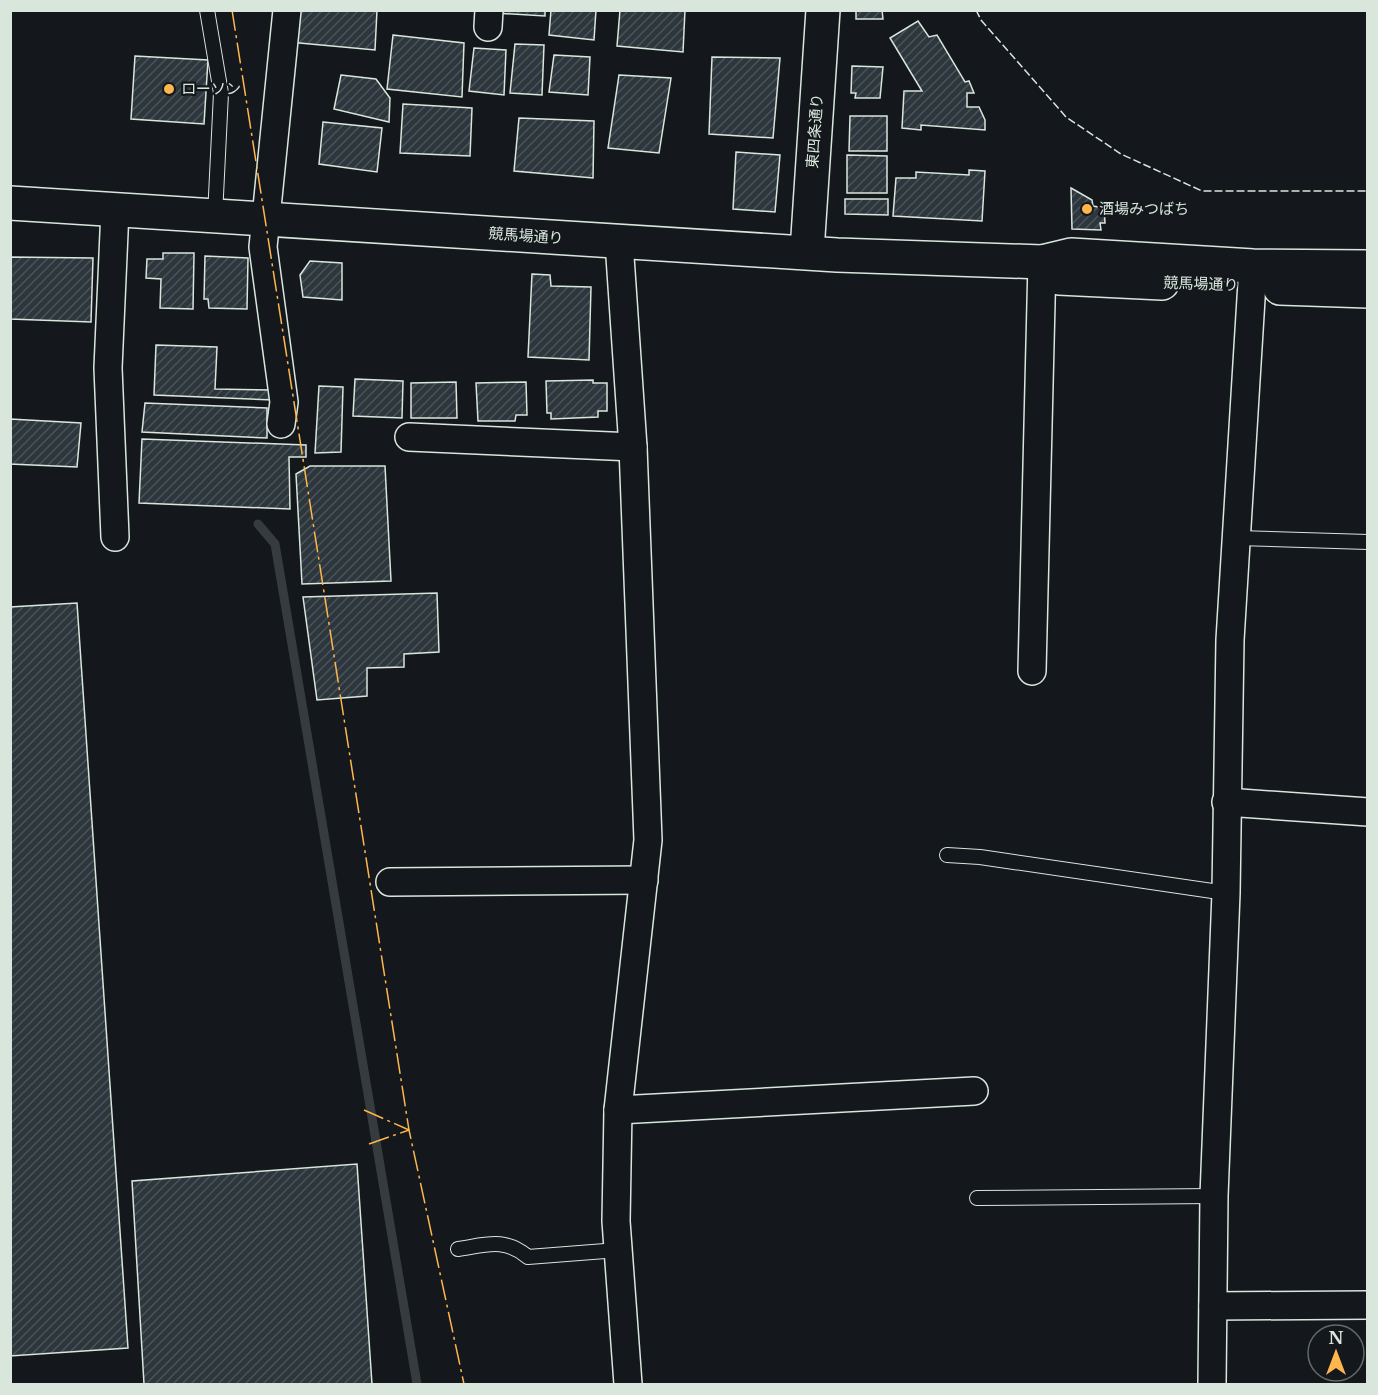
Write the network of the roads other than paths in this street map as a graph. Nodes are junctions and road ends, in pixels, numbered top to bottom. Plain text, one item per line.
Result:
1 (207, 10) edge
2 (286, 10) edge
3 (823, 10) edge
4 (10, 203) edge
5 (115, 210) junction
6 (214, 216) junction
7 (267, 220) junction
8 (619, 242) junction
9 (807, 251) junction
10 (1042, 262) junction
11 (1368, 267) edge
12 (1253, 276) junction
13 (1368, 291) edge
14 (281, 424) dead end
15 (408, 437) dead end
16 (633, 447) junction
17 (115, 537) dead end
18 (1238, 538) junction
19 (1368, 542) edge
20 (1032, 671) dead end
21 (1226, 802) junction
22 (1368, 812) edge
23 (947, 855) dead end
24 (644, 880) junction
25 (390, 882) dead end
26 (1226, 893) junction
27 (974, 1091) dead end
28 (618, 1110) junction
29 (1214, 1196) junction
30 (977, 1198) dead end
31 (458, 1249) dead end
32 (618, 1250) junction
33 (1368, 1305) edge
34 (1213, 1306) junction
35 (628, 1384) edge
36 (1212, 1384) edge

1 - 6 lane
2 - 7 street
3 - 9 street, 東四条通り
4 - 5 street, 競馬場通り
5 - 6 street, 競馬場通り
5 - 17 street
6 - 7 street, 競馬場通り
7 - 8 street, 競馬場通り
7 - 14 street
8 - 9 street, 競馬場通り
8 - 16 street
9 - 10 street, 競馬場通り
10 - 12 street, 競馬場通り
10 - 20 street
11 - 12 street, 競馬場通り
12 - 13 street, 競馬場通り
12 - 18 street
15 - 16 street
16 - 24 street
18 - 19 lane
18 - 21 street
21 - 22 street
21 - 26 street
23 - 26 lane
24 - 25 street
24 - 28 street
26 - 29 street
27 - 28 street
28 - 32 street
29 - 30 lane
29 - 34 street
31 - 32 lane
32 - 35 street
33 - 34 street
34 - 36 street

